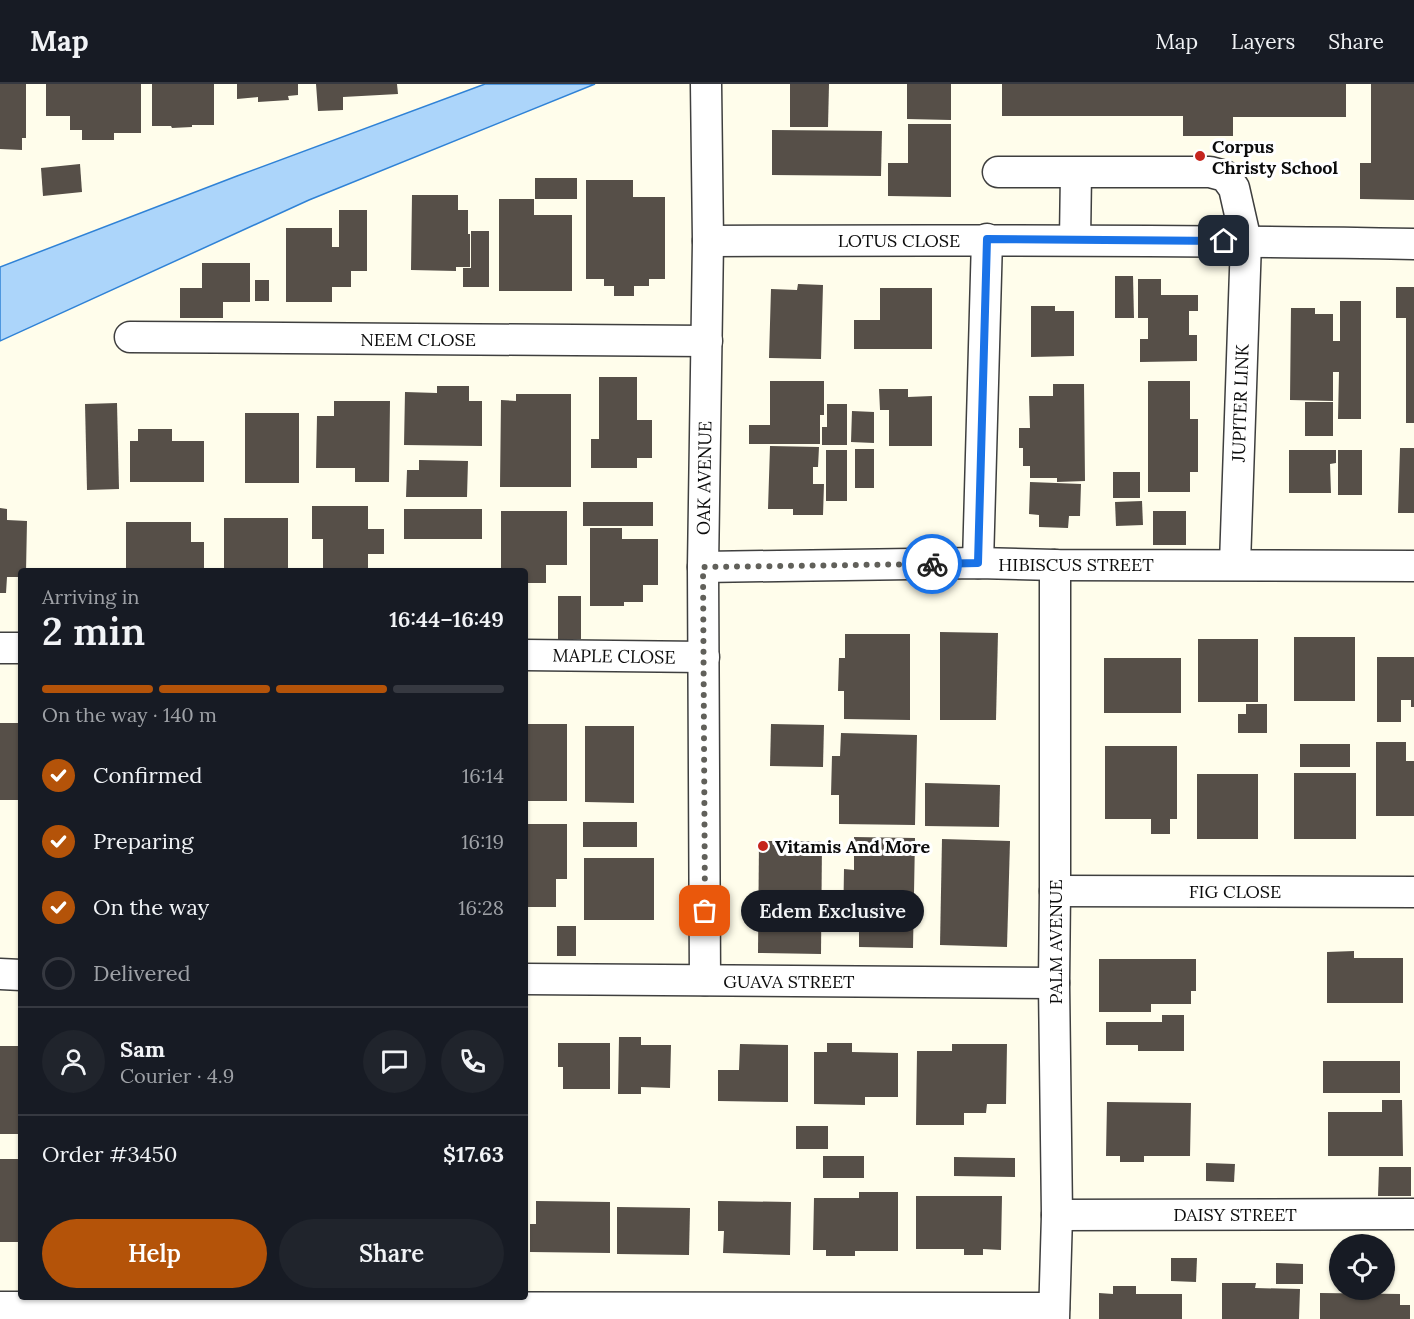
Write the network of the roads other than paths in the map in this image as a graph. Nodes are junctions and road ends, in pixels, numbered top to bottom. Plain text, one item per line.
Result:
1 (706, 84) edge
2 (999, 172) dead end
3 (1076, 173) junction
4 (987, 239) junction
5 (1075, 240) junction
6 (708, 241) junction
7 (1246, 241) junction
8 (1414, 244) edge
9 (130, 337) dead end
10 (707, 341) junction
11 (978, 563) junction
12 (1235, 564) junction
13 (1055, 565) junction
14 (1414, 566) edge
15 (703, 567) junction
16 (0, 648) edge
17 (18, 648) edge
18 (528, 655) edge
19 (704, 657) junction
20 (1055, 891) junction
21 (1414, 892) edge
22 (0, 974) edge
23 (18, 975) edge
24 (528, 979) edge
25 (705, 980) junction
26 (1054, 983) junction
27 (1414, 1214) edge
28 (1056, 1215) junction
29 (0, 1307) edge
30 (1054, 1313) edge

1 - 6 street, OAK AVENUE
2 - 3 street
3 - 5 street
3 - 7 street, JUPITER LINK
4 - 5 street, LOTUS CLOSE
4 - 6 street, LOTUS CLOSE
4 - 11 street
5 - 7 street, LOTUS CLOSE
6 - 10 street, OAK AVENUE
7 - 8 street, LOTUS CLOSE
7 - 12 street, JUPITER LINK
9 - 10 street, NEEM CLOSE
10 - 15 street, OAK AVENUE
11 - 13 street, HIBISCUS STREET
11 - 15 street, HIBISCUS STREET
12 - 13 street, HIBISCUS STREET
12 - 14 street, HIBISCUS STREET
13 - 20 street, PALM AVENUE
15 - 19 street, OAK AVENUE
16 - 17 street
18 - 19 street, MAPLE CLOSE
19 - 25 street, OAK AVENUE
20 - 21 street, FIG CLOSE
20 - 26 street, PALM AVENUE
22 - 23 street
24 - 25 street, GUAVA STREET
25 - 26 street, GUAVA STREET
26 - 28 street, PALM AVENUE
27 - 28 street, DAISY STREET
28 - 30 street, PALM AVENUE
29 - 30 street

